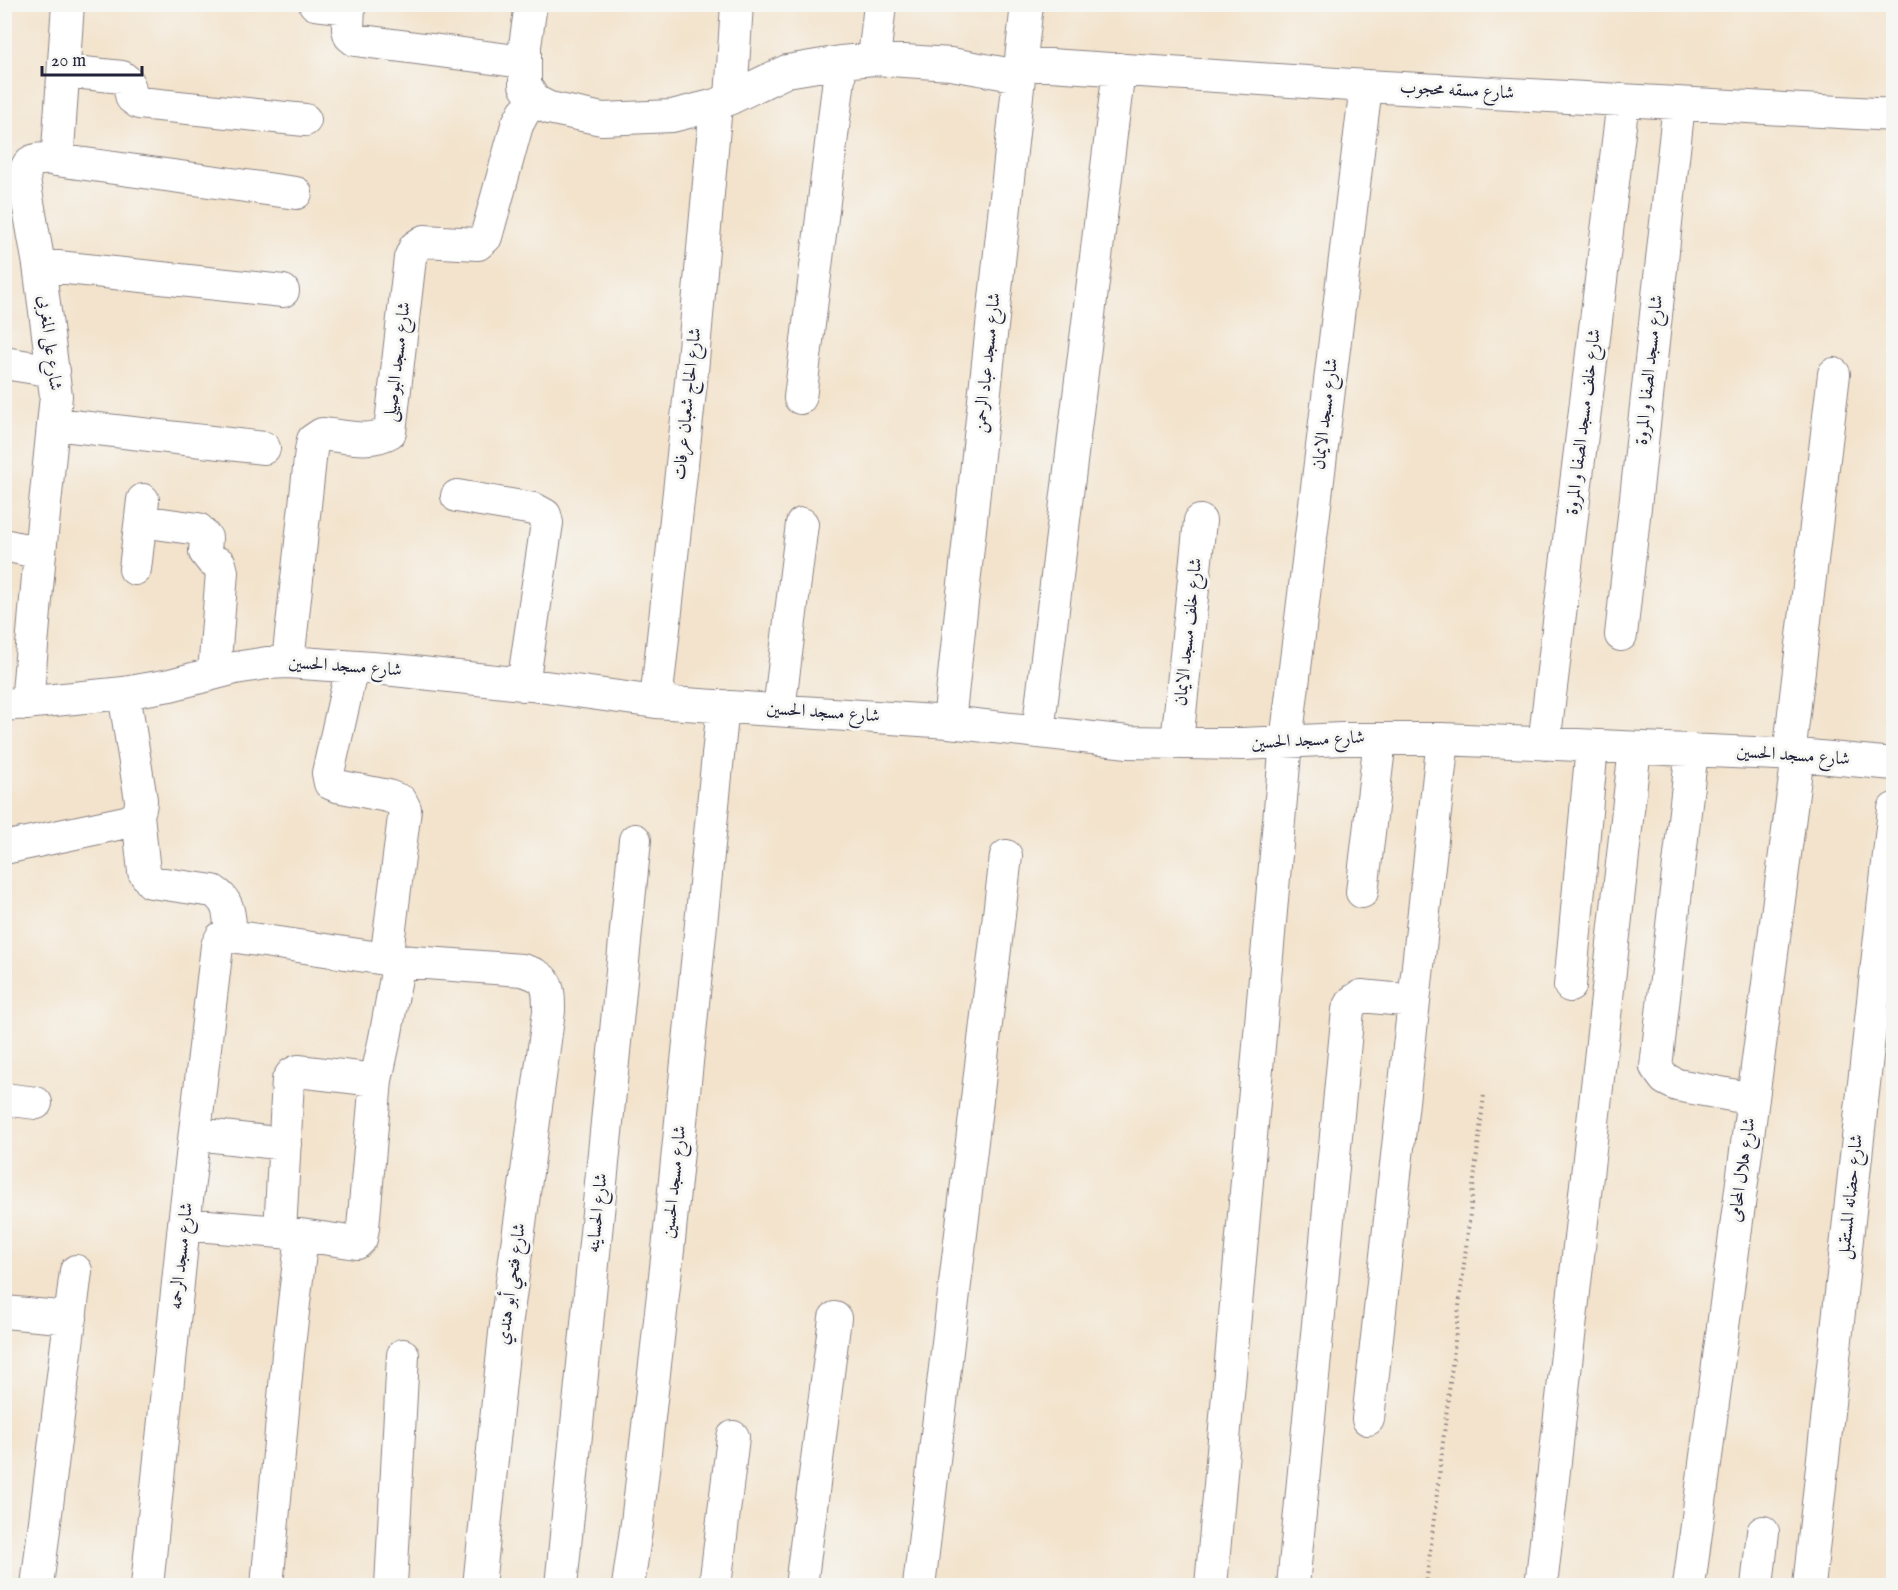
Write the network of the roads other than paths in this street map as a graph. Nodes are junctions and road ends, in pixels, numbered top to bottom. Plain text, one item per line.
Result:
1 (68, 4) edge
2 (315, 4) edge
3 (531, 4) edge
4 (737, 4) edge
5 (880, 4) edge
6 (1027, 4) edge
7 (349, 6) edge
8 (874, 59) junction
9 (524, 62) junction
10 (841, 62) junction
11 (1020, 69) junction
12 (1119, 69) junction
13 (64, 71) junction
14 (1366, 86) junction
15 (535, 101) junction
16 (723, 101) junction
17 (1623, 101) junction
18 (1679, 104) junction
19 (1893, 115) edge
20 (305, 120) dead end
21 (50, 158) junction
22 (296, 193) dead end
23 (39, 266) junction
24 (283, 291) dead end
25 (4, 363) edge
26 (54, 371) junction
27 (1834, 374) dead end
28 (800, 398) dead end
29 (54, 424) junction
30 (264, 448) dead end
31 (457, 496) dead end
32 (1200, 521) dead end
33 (802, 524) dead end
34 (4, 545) edge
35 (40, 553) junction
36 (135, 569) dead end
37 (1621, 635) dead end
38 (288, 662) junction
39 (352, 666) junction
40 (214, 673) junction
41 (523, 685) junction
42 (124, 693) junction
43 (656, 702) junction
44 (16, 705) edge
45 (723, 706) junction
46 (779, 710) junction
47 (949, 722) junction
48 (1038, 732) junction
49 (1380, 739) junction
50 (1443, 739) junction
51 (1177, 742) junction
52 (1286, 742) junction
53 (1544, 744) junction
54 (1592, 746) junction
55 (1635, 748) junction
56 (1692, 750) junction
57 (1794, 755) junction
58 (1893, 764) edge
59 (1893, 809) edge
60 (138, 814) junction
61 (635, 840) dead end
62 (4, 848) edge
63 (1006, 856) dead end
64 (1362, 892) dead end
65 (231, 936) junction
66 (392, 961) junction
67 (1570, 986) dead end
68 (1414, 1001) junction
69 (376, 1080) junction
70 (4, 1099) edge
71 (1753, 1099) junction
72 (36, 1103) dead end
73 (196, 1134) junction
74 (285, 1144) junction
75 (184, 1224) junction
76 (291, 1234) junction
77 (76, 1271) dead end
78 (4, 1312) edge
79 (835, 1317) dead end
80 (71, 1318) junction
81 (403, 1354) dead end
82 (1368, 1419) dead end
83 (733, 1437) dead end
84 (1763, 1532) dead end
85 (36, 1586) edge
86 (147, 1586) edge
87 (267, 1586) edge
88 (391, 1586) edge
89 (479, 1586) edge
90 (561, 1586) edge
91 (628, 1586) edge
92 (715, 1586) edge
93 (801, 1586) edge
94 (919, 1586) edge
95 (1211, 1586) edge
96 (1293, 1586) edge
97 (1541, 1586) edge
98 (1689, 1586) edge
99 (1757, 1586) edge
100 (1809, 1586) edge

1 - 13 street
2 - 7 street
3 - 9 street
4 - 16 street, شارع الحاج شعبان عرفات
5 - 8 street
6 - 11 street, شارع مسجد عباد الرحمن
7 - 9 street
8 - 10 street
8 - 11 street
9 - 15 street
10 - 16 street
10 - 28 street
11 - 12 street, شارع مسقه محجوب
11 - 47 street, شارع مسجد عباد الرحمن
12 - 14 street, شارع مسقه محجوب
12 - 48 street
13 - 20 street
13 - 21 street
14 - 17 street, شارع مسقه محجوب
14 - 52 street, شارع مسجد الايمان
15 - 16 street
15 - 38 street, شارع مسجد البوصيلى
16 - 43 street, شارع الحاج شعبان عرفات
17 - 18 street, شارع مسقه محجوب
17 - 53 street, شارع خلف مسجد الصفا و المروة
18 - 19 street, شارع مسقه محجوب
18 - 37 street, شارع مسجد الصفا و المروة
21 - 22 street
21 - 23 street, شارع على المغربى
23 - 24 street
23 - 26 street, شارع على المغربى
25 - 26 street
26 - 29 street, شارع على المغربى
27 - 57 street, شارع هلال المحامى
29 - 30 street
29 - 35 street, شارع على المغربى
31 - 41 street
32 - 51 street, شارع خلف مسجد الايمان
33 - 46 street
34 - 35 street
35 - 44 street, شارع على المغربى
36 - 40 street
38 - 39 street, شارع مسجد الحسين
38 - 40 street, شارع مسجد الحسين
39 - 41 street, شارع مسجد الحسين
39 - 66 street
40 - 42 street, شارع مسجد الحسين
41 - 43 street, شارع مسجد الحسين
42 - 44 street, شارع مسجد الحسين
42 - 60 street
43 - 45 street, شارع مسجد الحسين
45 - 46 street, شارع مسجد الحسين
45 - 91 street, شارع مسجد الحسين
46 - 47 street, شارع مسجد الحسين
47 - 48 street, شارع مسجد الحسين
48 - 51 street, شارع مسجد الحسين
49 - 50 street, شارع مسجد الحسين
49 - 52 street, شارع مسجد الحسين
49 - 64 street
50 - 53 street, شارع مسجد الحسين
50 - 68 street
51 - 52 street, شارع مسجد الحسين
52 - 95 street, شارع مسجد الايمان
53 - 54 street, شارع مسجد الحسين
54 - 55 street, شارع مسجد الحسين
54 - 67 street
55 - 56 street, شارع مسجد الحسين
55 - 97 street
56 - 57 street, شارع مسجد الحسين
56 - 71 street
57 - 58 street, شارع مسجد الحسين
57 - 71 street, شارع هلال المحامى
59 - 100 street, شارع حضانه المستقبل
60 - 62 street
60 - 65 street
61 - 90 street, شارع الحساينه
63 - 94 street
65 - 66 street
65 - 73 street, شارع مسجد الرحمه
66 - 69 street
66 - 89 street, شارع فتحي أبو هندي
68 - 82 street
68 - 96 street
69 - 74 street
69 - 76 street
70 - 72 street
71 - 98 street, شارع هلال المحامى
73 - 74 street
73 - 75 street, شارع مسجد الرحمه
74 - 76 street
75 - 76 street
75 - 86 street, شارع مسجد الرحمه
76 - 87 street
77 - 80 street
78 - 80 street
79 - 93 street
80 - 85 street
81 - 88 street
83 - 92 street
84 - 99 street

